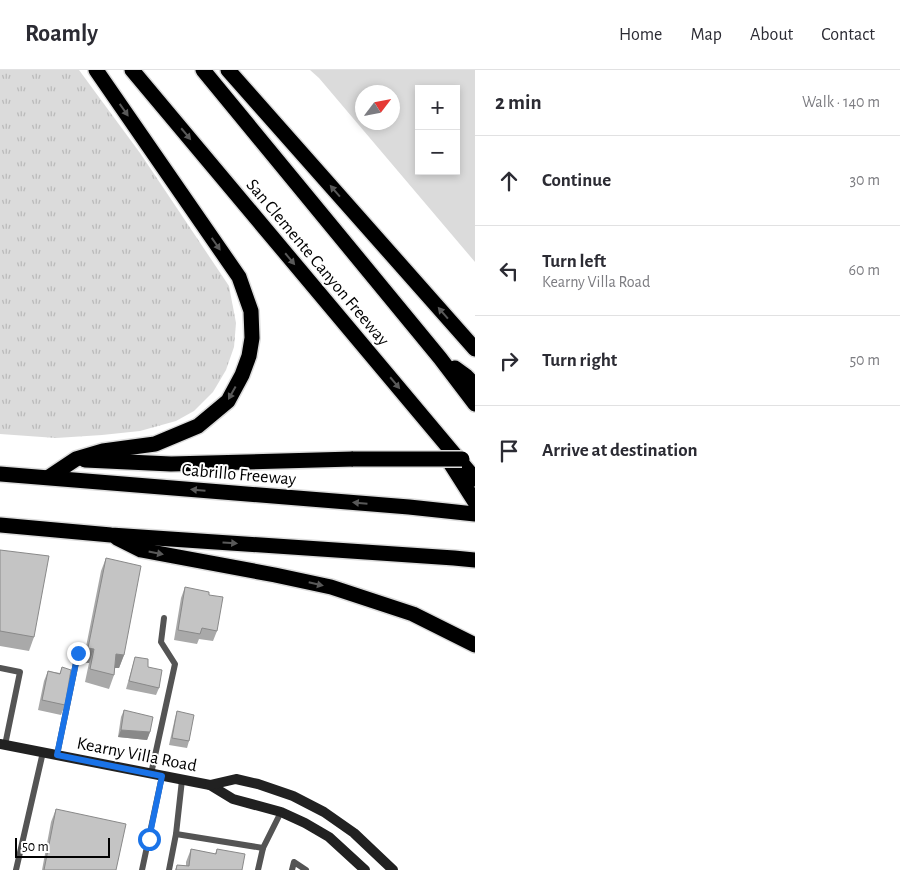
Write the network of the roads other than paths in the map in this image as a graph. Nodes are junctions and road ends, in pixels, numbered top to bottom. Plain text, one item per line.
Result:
1 (96, 70) edge
2 (132, 70) edge
3 (203, 70) edge
4 (228, 70) edge
5 (475, 349) edge
6 (440, 358) junction
7 (475, 385) edge
8 (475, 404) edge
9 (416, 408) junction
10 (475, 459) edge
11 (76, 460) junction
12 (0, 474) edge
13 (49, 477) junction
14 (475, 479) edge
15 (475, 502) edge
16 (475, 514) edge
17 (0, 525) edge
18 (111, 535) junction
19 (475, 560) edge
20 (164, 618) dead end
21 (475, 645) edge
22 (78, 653) dead end
23 (0, 668) edge
24 (1, 744) edge
25 (43, 752) junction
26 (57, 755) junction
27 (151, 774) junction
28 (162, 776) junction
29 (182, 780) junction
30 (210, 785) junction
31 (282, 812) junction
32 (176, 834) junction
33 (263, 848) junction
34 (16, 870) edge
35 (142, 870) edge
36 (169, 870) edge
37 (258, 870) edge
38 (292, 870) edge
39 (306, 870) edge
40 (365, 870) edge
41 (393, 870) edge

1 -> 11 highway
2 -> 9 highway, San Clemente Canyon Freeway
3 - 6 highway, San Clemente Canyon Freeway
5 -> 4 highway
6 - 7 highway
6 - 8 highway, San Clemente Canyon Freeway
9 - 14 highway, San Clemente Canyon Freeway
9 - 15 highway
10 - 11 highway, bridge
11 - 13 highway
12 - 13 highway, Cabrillo Freeway
16 -> 13 highway, Cabrillo Freeway
17 - 18 highway
18 -> 19 highway
18 -> 21 highway
20 - 27 lane
22 - 26 lane
23 - 24 lane
24 - 25 main road, Kearny Villa Road
25 - 26 main road, Kearny Villa Road
25 - 34 lane
26 - 27 main road, Kearny Villa Road
27 - 28 main road, Kearny Villa Road
28 - 29 main road, Kearny Villa Road
28 - 35 lane
29 - 30 main road, Kearny Villa Road
29 - 32 lane
30 - 31 main road, Kearny Villa Road
30 - 41 main road, Kearny Villa Road
31 - 33 lane
31 - 40 main road, Kearny Villa Road
32 - 33 lane
32 - 36 lane
33 - 37 lane
38 - 39 lane

